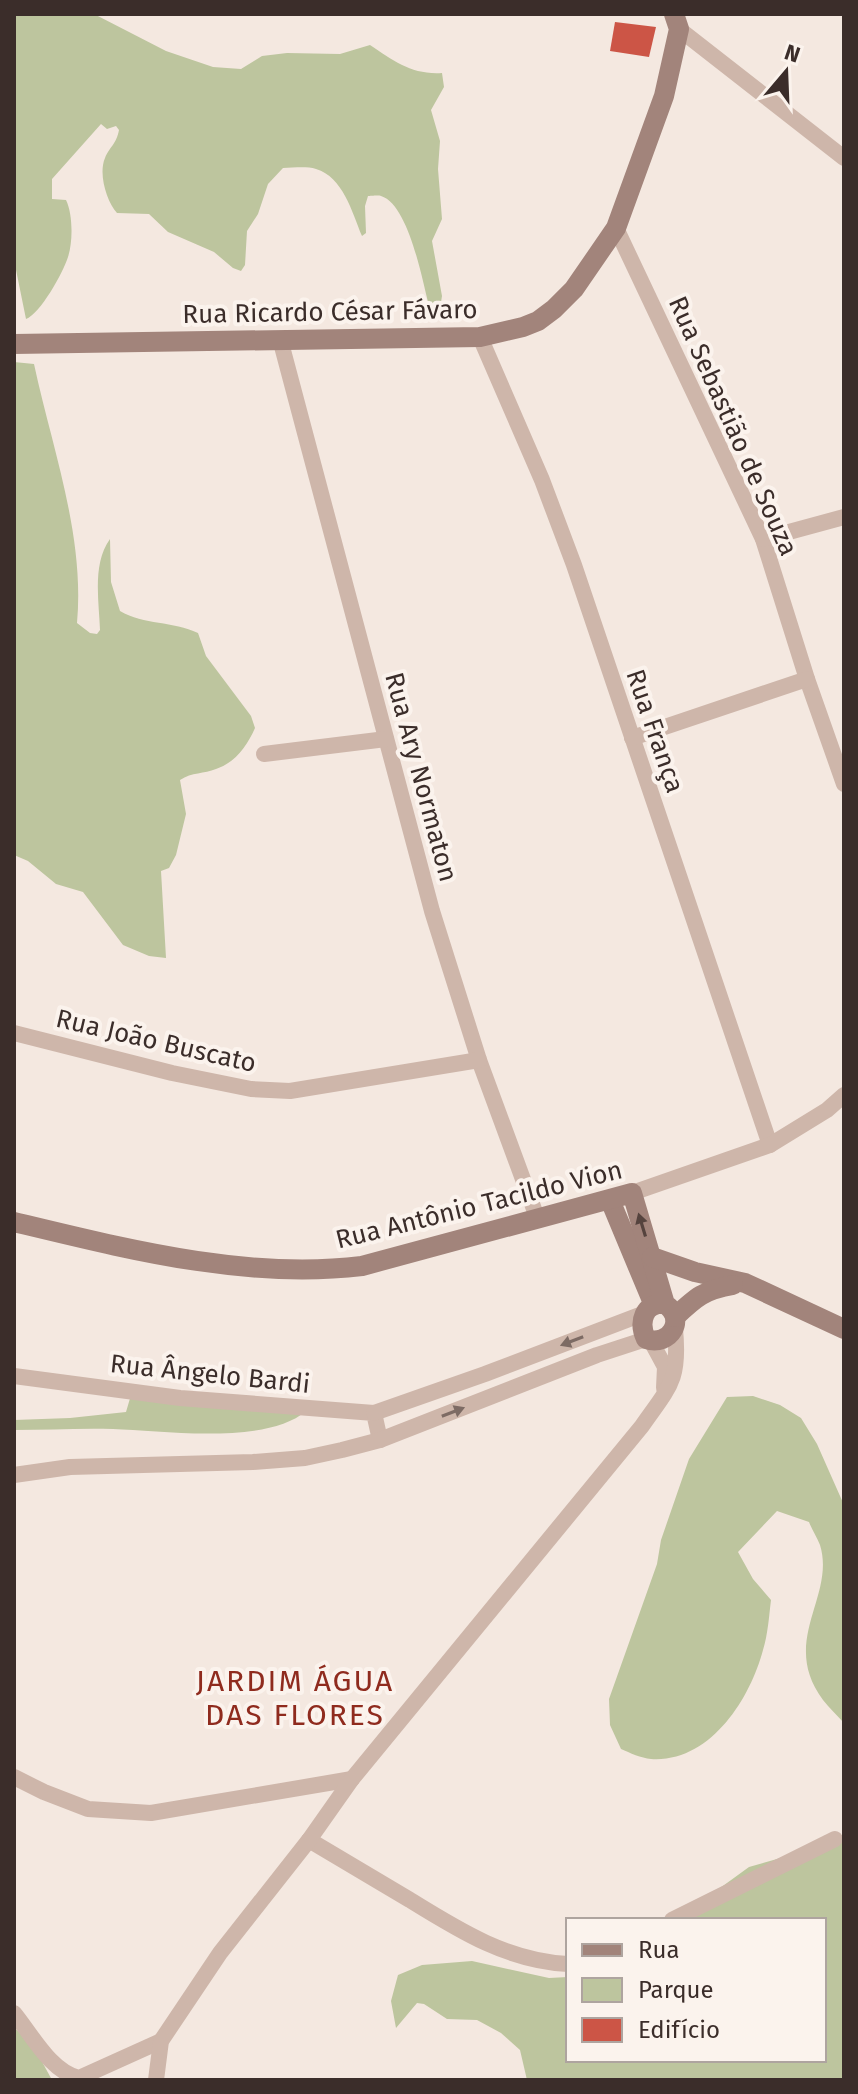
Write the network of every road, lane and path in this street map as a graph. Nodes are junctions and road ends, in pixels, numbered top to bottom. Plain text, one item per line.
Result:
1 (676, 22) edge
2 (844, 158) edge
3 (616, 228) junction
4 (480, 337) junction
5 (280, 339) junction
6 (14, 344) edge
7 (844, 517) edge
8 (763, 539) junction
9 (807, 679) junction
10 (632, 738) junction
11 (386, 739) junction
12 (264, 754) dead end
13 (844, 784) edge
14 (14, 1033) edge
15 (479, 1060) junction
16 (844, 1095) edge
17 (770, 1145) junction
18 (632, 1193) junction
19 (610, 1200) junction
20 (538, 1220) junction
21 (14, 1222) edge
22 (652, 1257) junction
23 (716, 1277) junction
24 (745, 1283) junction
25 (664, 1312) junction
26 (842, 1332) edge
27 (648, 1340) junction
28 (14, 1376) edge
29 (663, 1396) junction
30 (374, 1413) junction
31 (380, 1440) junction
32 (14, 1475) edge
33 (14, 1777) edge
34 (352, 1779) junction
35 (835, 1839) dead end
36 (309, 1840) junction
37 (676, 1918) edge
38 (566, 1964) edge
39 (14, 2013) edge
40 (161, 2041) junction
41 (80, 2079) edge
42 (156, 2080) edge

1 - 2 street
1 - 3 street, Rua Ricardo César Fávaro
3 - 4 street, Rua Ricardo César Fávaro
3 - 8 street, Rua Sebastião de Souza
4 - 5 street, Rua Ricardo César Fávaro
4 - 10 street, Rua França
5 - 6 street, Rua Ricardo César Fávaro
5 - 11 street, Rua Ary Normaton
7 - 8 street
8 - 9 street, Rua Sebastião de Souza
9 - 10 street
9 - 13 street, Rua Sebastião de Souza
10 - 17 street, Rua França
11 - 12 street
11 - 15 street, Rua Ary Normaton
14 - 15 street, Rua João Buscato
15 - 20 street, Rua Ary Normaton
16 - 17 street, Rua Antônio Tacildo Vion
17 - 18 street, Rua Antônio Tacildo Vion
18 - 19 street, Rua Antônio Tacildo Vion
22 -> 18 street
19 - 20 street, Rua Antônio Tacildo Vion
19 - 25 street
20 - 21 street, Rua Antônio Tacildo Vion
22 - 23 street
22 - 25 street
23 - 24 street
23 - 25 street
24 - 25 street
24 - 26 street
25 - 27 street
25 - 27 street
25 - 29 street
25 -> 30 street
27 - 29 street
31 -> 27 street
28 - 30 street, Rua Ângelo Bardi
29 - 34 street
30 - 31 street
31 - 32 street
33 - 34 street
34 - 36 street
35 - 37 street
36 - 38 street
36 - 40 street
39 - 41 street
40 - 41 street
40 - 42 street

